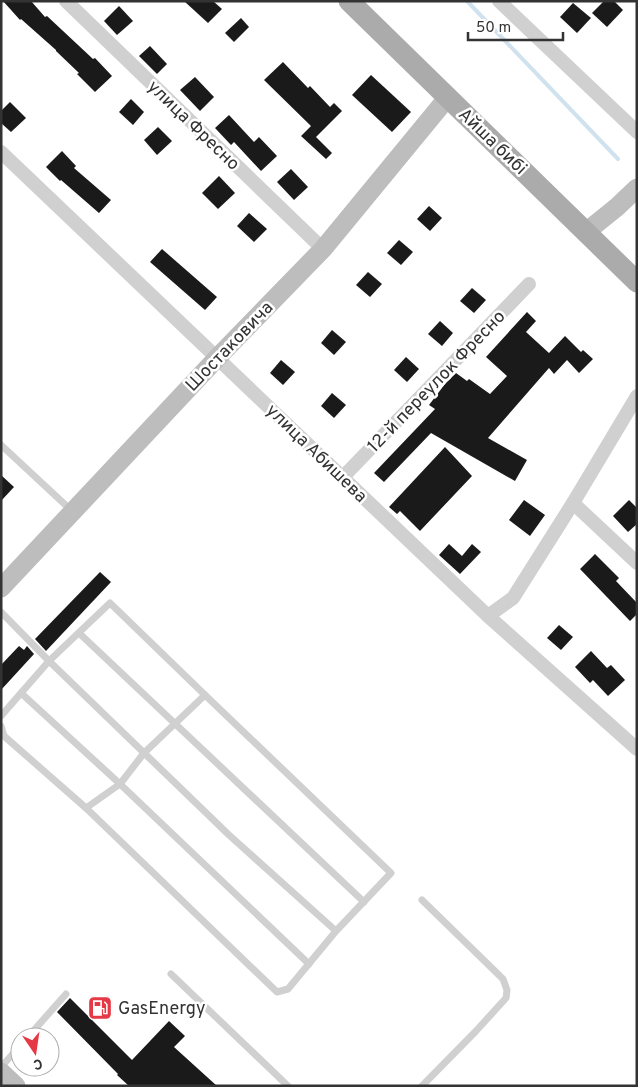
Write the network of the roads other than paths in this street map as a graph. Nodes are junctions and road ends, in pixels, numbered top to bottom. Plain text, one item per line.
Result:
1 (66, 1) edge
2 (349, 1) edge
3 (499, 1) edge
4 (448, 97) junction
5 (637, 132) edge
6 (1, 152) edge
7 (637, 188) edge
8 (586, 232) junction
9 (323, 249) junction
10 (637, 282) edge
11 (529, 284) dead end
12 (217, 358) junction
13 (637, 396) edge
14 (1, 444) edge
15 (343, 477) junction
16 (573, 503) junction
17 (72, 512) junction
18 (637, 563) edge
19 (2, 584) edge
20 (1, 612) edge
21 (488, 616) junction
22 (79, 633) junction
23 (49, 661) junction
24 (21, 693) junction
25 (205, 695) junction
26 (1, 716) edge
27 (175, 724) junction
28 (1, 726) edge
29 (637, 749) edge
30 (144, 753) junction
31 (120, 784) junction
32 (86, 808) junction
33 (422, 900) dead end
34 (364, 902) junction
35 (336, 931) junction
36 (309, 964) junction
37 (171, 974) dead end
38 (66, 994) dead end
39 (37, 1027) edge
40 (10, 1057) edge
41 (1, 1067) edge
42 (1, 1072) edge
43 (16, 1086) edge
44 (288, 1086) edge
45 (422, 1086) edge

1 - 9 street, улица Фресно
2 - 4 main road, Айша бибі
3 - 5 street
4 - 8 main road, Айша бибі
4 - 9 street, Шостаковича
6 - 12 street, улица Абишева
7 - 8 street
8 - 10 main road, Айша бибі
9 - 12 street, Шостаковича
11 - 15 street, 12-й переулок Фресно
12 - 15 street, улица Абишева
12 - 17 street, Шостаковича
13 - 16 street
14 - 17 lane
15 - 21 street, улица Абишева
16 - 18 street
16 - 21 street
17 - 19 street, Шостаковича
20 - 23 lane
21 - 29 street, улица Абишева
22 - 23 lane
22 - 25 lane
22 - 27 lane
23 - 24 lane
23 - 30 lane
24 - 26 lane
24 - 31 lane
25 - 27 lane
25 - 34 lane
27 - 30 lane
27 - 34 lane
28 - 32 lane
30 - 31 lane
30 - 35 lane
31 - 32 lane
31 - 36 lane
32 - 36 lane
33 - 45 lane
34 - 35 lane
35 - 36 lane
37 - 44 lane
38 - 39 lane
40 - 41 lane
42 - 43 street

